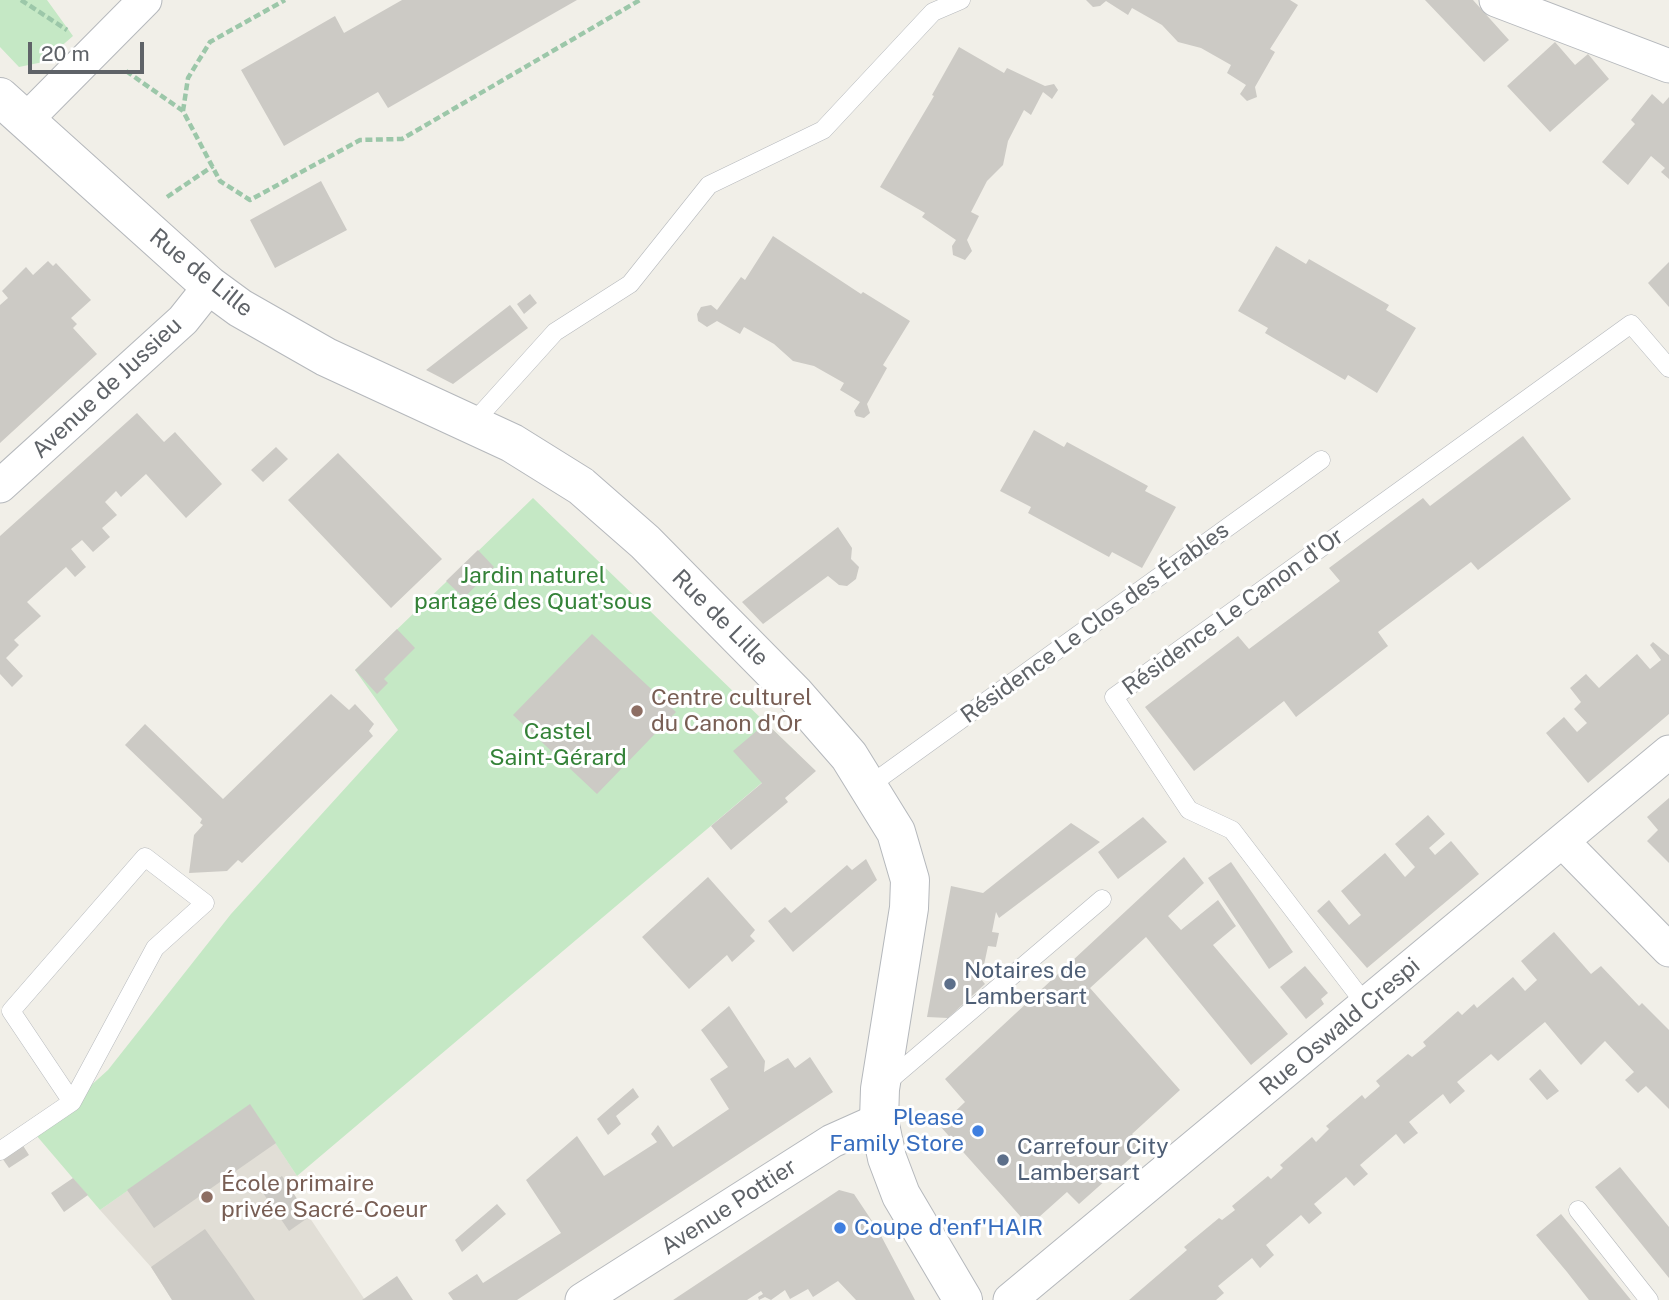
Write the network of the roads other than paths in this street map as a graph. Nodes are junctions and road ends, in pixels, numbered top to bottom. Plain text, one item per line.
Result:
1 (145, 0) edge
2 (961, 0) edge
3 (1496, 0) edge
4 (1669, 66) edge
5 (13, 108) edge
6 (210, 286) junction
7 (1669, 368) edge
8 (473, 423) junction
9 (1321, 460) dead end
10 (0, 486) edge
11 (1669, 752) edge
12 (870, 785) junction
13 (1563, 842) junction
14 (1102, 899) dead end
15 (1669, 950) edge
16 (1366, 1006) junction
17 (72, 1102) junction
18 (880, 1105) junction
19 (0, 1151) edge
20 (1578, 1210) dead end
21 (582, 1300) edge
22 (963, 1300) edge
23 (1010, 1300) edge
24 (1649, 1300) edge

1 - 5 street
2 - 8 lane
3 - 4 street
5 - 6 street, Rue de Lille
6 - 8 street, Rue de Lille
6 - 10 street, Avenue de Jussieu
7 - 16 lane, Résidence Le Canon d'Or
8 - 12 street, Rue de Lille
9 - 12 lane, Résidence Le Clos des Érables
11 - 13 street, Rue Oswald Crespi
12 - 18 street, Rue de Lille
13 - 15 street
13 - 16 street, Rue Oswald Crespi
14 - 18 lane
16 - 23 street, Rue Oswald Crespi
17 - 17 lane
17 - 19 lane
18 - 21 street, Avenue Pottier
18 - 22 street, Rue de Lille
20 - 24 lane

